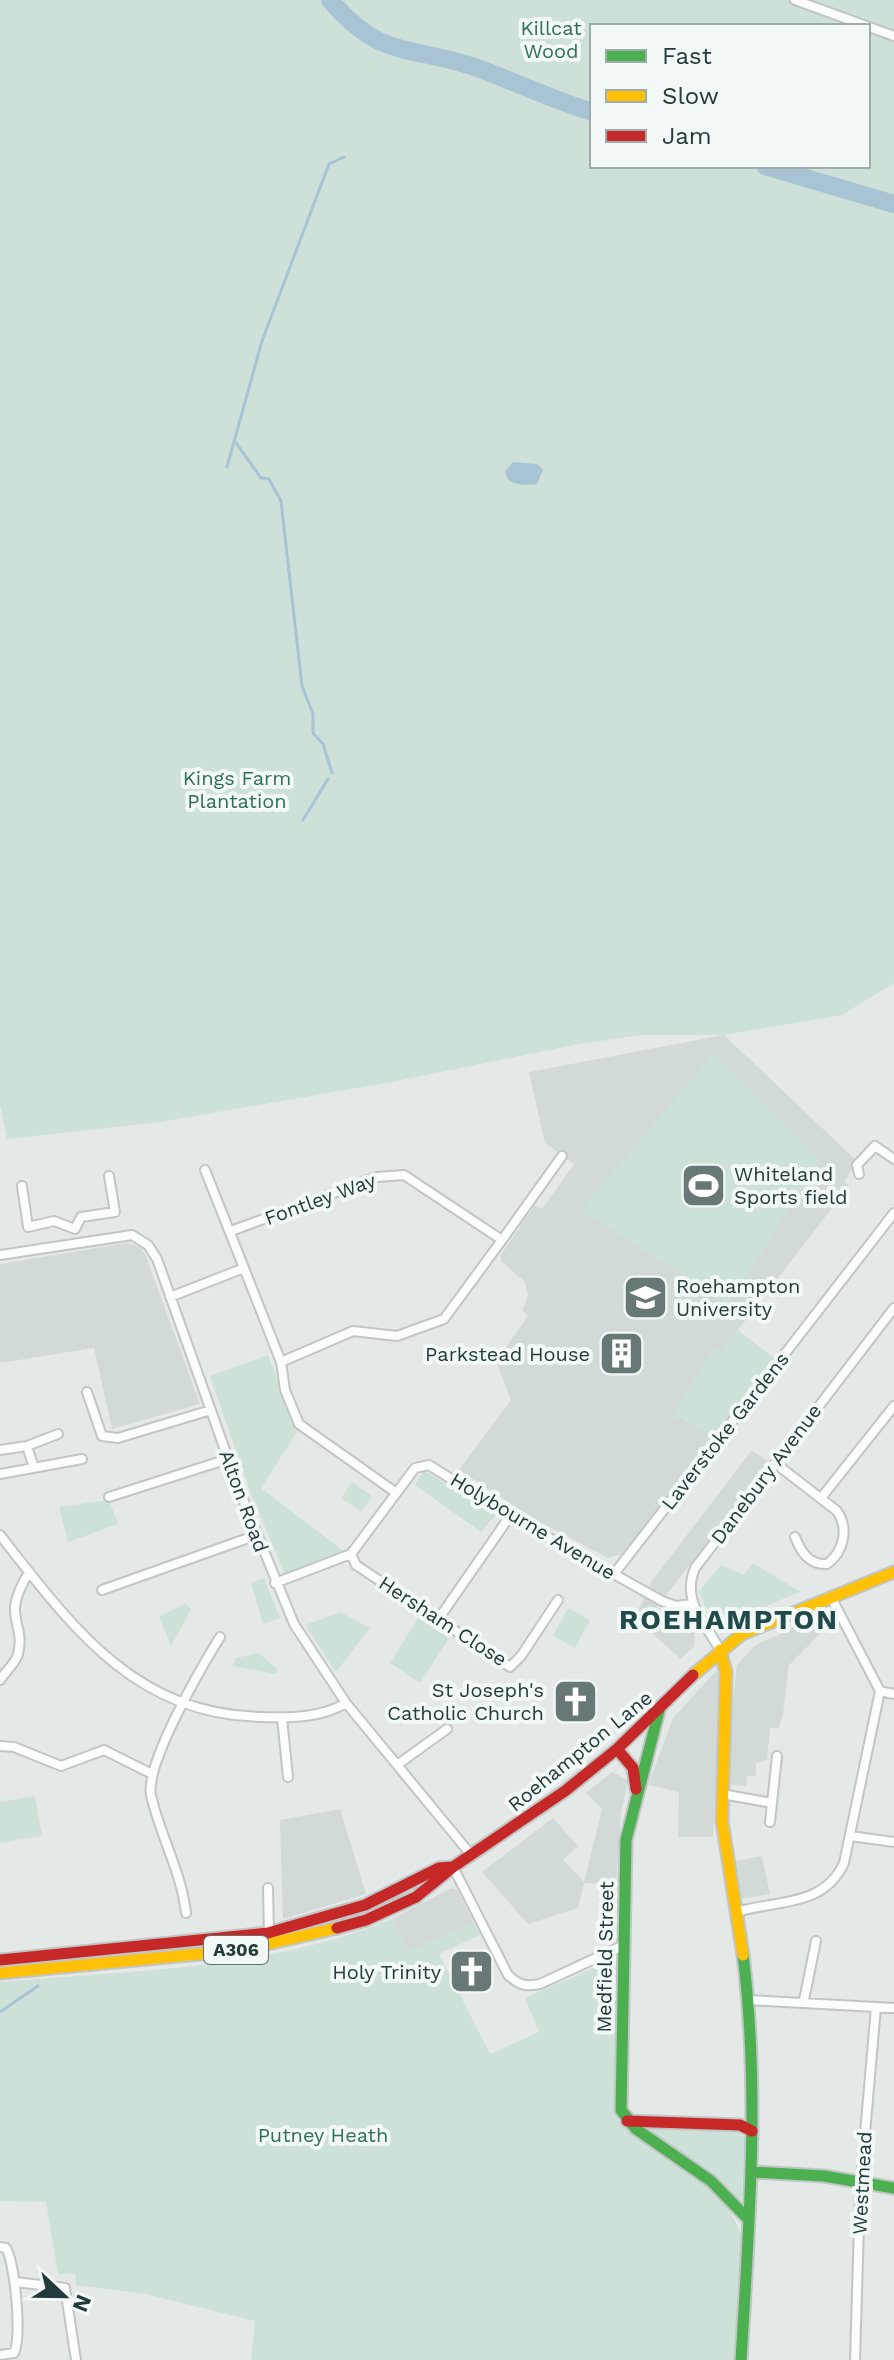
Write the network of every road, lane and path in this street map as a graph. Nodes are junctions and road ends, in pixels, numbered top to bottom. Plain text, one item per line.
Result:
1 (795, 0) edge
2 (861, 24) edge
3 (870, 27) edge
4 (894, 36) edge
5 (562, 1156) dead end
6 (894, 1159) edge
7 (205, 1170) dead end
8 (859, 1174) dead end
9 (109, 1176) dead end
10 (22, 1186) dead end
11 (894, 1213) edge
12 (75, 1229) junction
13 (231, 1231) junction
14 (502, 1240) junction
15 (77, 1243) junction
16 (0, 1255) edge
17 (244, 1268) junction
18 (170, 1297) junction
19 (894, 1308) edge
20 (281, 1362) junction
21 (87, 1392) dead end
22 (894, 1406) edge
23 (211, 1410) junction
24 (58, 1434) dead end
25 (27, 1446) junction
26 (0, 1450) edge
27 (82, 1459) dead end
28 (228, 1459) junction
29 (775, 1463) junction
30 (34, 1468) junction
31 (0, 1474) edge
32 (395, 1492) junction
33 (109, 1497) dead end
34 (821, 1498) junction
35 (510, 1516) junction
36 (0, 1535) edge
37 (257, 1535) junction
38 (795, 1537) dead end
39 (351, 1554) junction
40 (29, 1572) junction
41 (894, 1572) edge
42 (614, 1574) junction
43 (275, 1583) junction
44 (102, 1590) dead end
45 (5, 1596) dead end
46 (831, 1597) junction
47 (558, 1600) dead end
48 (691, 1604) junction
49 (2, 1614) dead end
50 (437, 1621) junction
51 (220, 1637) dead end
52 (720, 1650) junction
53 (0, 1680) edge
54 (880, 1691) junction
55 (894, 1694) edge
56 (346, 1703) junction
57 (183, 1705) junction
58 (659, 1711) junction
59 (282, 1718) junction
60 (447, 1729) dead end
61 (0, 1746) edge
62 (617, 1749) junction
63 (777, 1756) dead end
64 (397, 1765) junction
65 (152, 1774) junction
66 (288, 1777) dead end
67 (636, 1793) junction
68 (722, 1794) junction
69 (772, 1803) junction
70 (770, 1822) dead end
71 (850, 1836) junction
72 (894, 1842) edge
73 (473, 1856) junction
74 (453, 1867) junction
75 (268, 1888) dead end
76 (736, 1912) junction
77 (186, 1913) dead end
78 (269, 1939) junction
79 (816, 1941) dead end
80 (622, 1946) junction
81 (0, 1960) edge
82 (0, 1973) edge
83 (748, 2000) junction
84 (804, 2000) junction
85 (876, 2007) junction
86 (894, 2008) edge
87 (627, 2121) junction
88 (752, 2131) junction
89 (752, 2172) junction
90 (862, 2181) junction
91 (894, 2188) edge
92 (747, 2218) junction
93 (0, 2247) edge
94 (16, 2282) junction
95 (0, 2355) edge
96 (76, 2360) edge
97 (741, 2360) edge
98 (855, 2360) edge

1 - 2 street
3 - 4 street
5 - 14 street
6 - 8 street
7 - 13 street
9 - 12 street
10 - 12 street
11 - 42 street, Laverstoke Gardens
12 - 15 street
13 - 14 street, Fontley Way
13 - 17 street
14 - 20 street
15 - 16 street, Alton Road
15 - 18 street, Alton Road
17 - 18 street
17 - 20 street
18 - 23 street, Alton Road
19 - 29 street, Danebury Avenue
20 - 32 street
21 - 23 street
22 - 34 street
23 - 28 street, Alton Road
24 - 25 street
25 - 26 street
25 - 30 street
27 - 30 street
28 - 33 street
28 - 37 street, Alton Road
29 - 34 street
29 - 48 street, Danebury Avenue
30 - 31 street
32 - 35 street, Holybourne Avenue
32 - 39 street, Holybourne Avenue
34 - 38 street
35 - 42 street, Holybourne Avenue
35 - 50 street
36 - 40 street
37 - 43 street, Alton Road
37 - 44 street
39 - 43 street
39 - 50 street, Hersham Close
40 - 45 street
40 - 57 street
41 - 46 main road, Roehampton Lane / A306
42 - 48 street, Holybourne Avenue
43 - 56 street, Alton Road
46 - 52 main road, Roehampton Lane / A306
46 - 54 street
47 - 50 street, Hersham Close
48 - 52 street
49 - 53 street
51 - 57 street
52 - 58 main road, Roehampton Lane / A306
52 - 68 main road
54 - 55 street
54 - 71 street
56 - 59 street
56 - 64 street, Alton Road
57 - 59 street
57 - 65 street
58 - 62 main road, Roehampton Lane / A306
58 - 67 main road, Medfield Street
59 - 66 street
60 - 64 street
61 - 65 street
62 - 67 main road
62 - 73 main road, Roehampton Lane / A306
63 - 69 street
64 - 73 street, Alton Road
65 - 77 street
67 - 80 main road, Medfield Street
68 - 69 street
68 - 76 main road
69 - 70 street
71 - 72 street
71 - 76 street
73 - 74 main road, Roehampton Lane / A306
74 - 78 main road, Roehampton Lane / A306
74 - 80 street
75 - 78 street
76 - 83 main road
78 - 81 main road, Roehampton Lane / A306
78 - 82 main road, Roehampton Lane / A306
79 - 84 street
80 - 87 main road, Medfield Street
83 - 84 street
83 - 88 main road
84 - 85 street
85 - 86 street
85 - 90 street, Westmead
87 - 88 main road
87 - 92 main road
88 - 89 main road
89 - 90 main road
89 - 92 main road
90 - 91 main road
90 - 98 street, Westmead
92 - 97 main road
93 - 94 street
94 - 95 street
94 - 96 street

